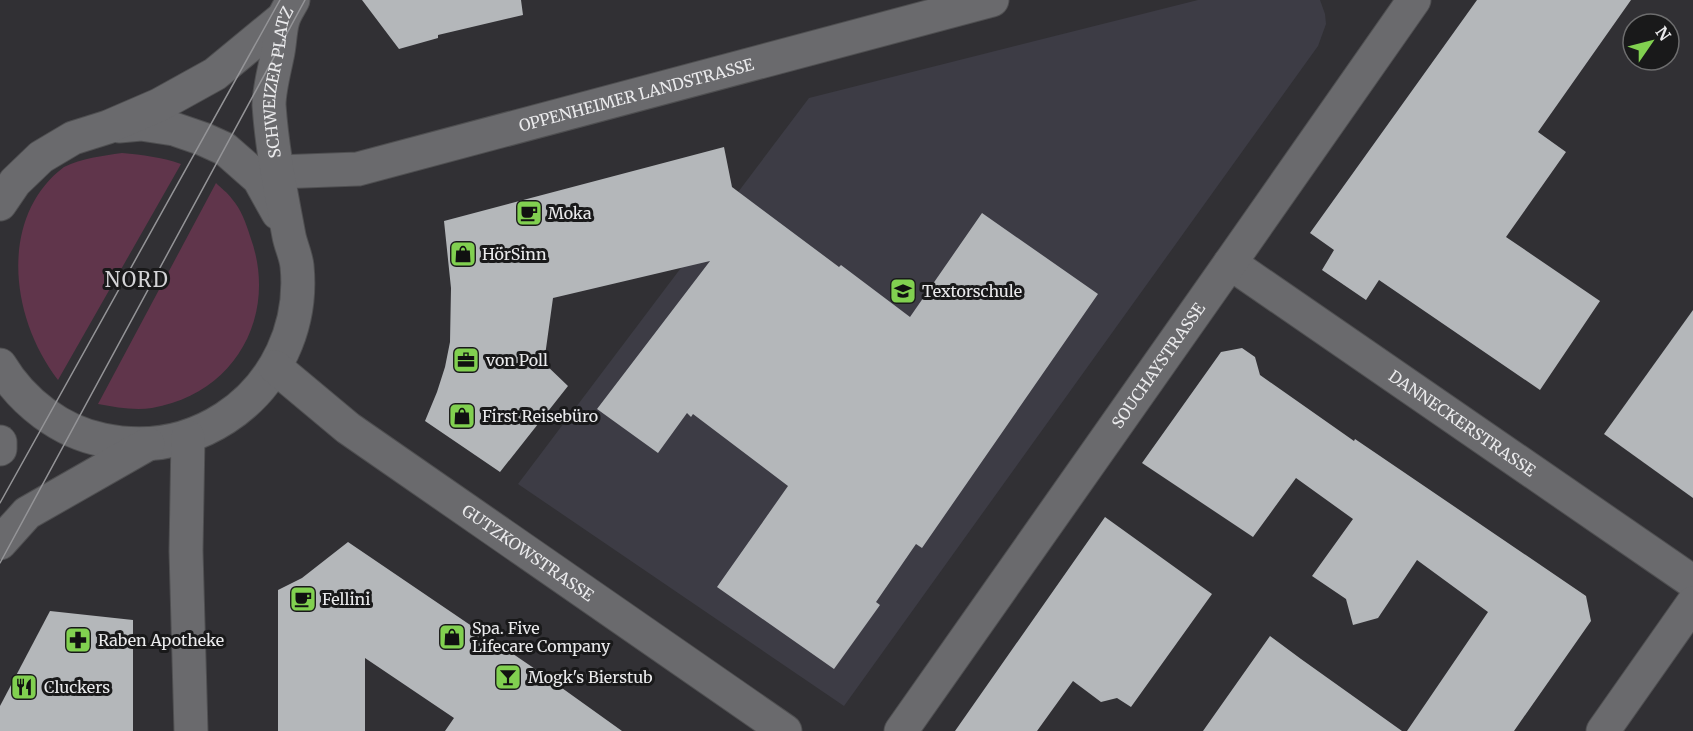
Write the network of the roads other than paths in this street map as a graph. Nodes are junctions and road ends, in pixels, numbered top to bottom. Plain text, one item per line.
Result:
1 (992, 0) edge
2 (1414, 0) edge
3 (288, 9) edge
4 (108, 127) junction
5 (277, 172) junction
6 (0, 204) edge
7 (290, 242) junction
8 (1230, 263) junction
9 (0, 365) edge
10 (275, 368) junction
11 (188, 436) junction
12 (0, 442) edge
13 (148, 444) junction
14 (0, 449) edge
15 (0, 543) edge
16 (1693, 582) edge
17 (1693, 603) edge
18 (191, 731) edge
19 (786, 731) edge
20 (901, 731) edge
21 (1603, 731) edge

1 - 5 street, OPPENHEIMER LANDSTRASSE
2 - 8 street, SOUCHAYSTRASSE
3 - 4 street, SCHWEIZER PLATZ
3 - 5 street, SCHWEIZER PLATZ
4 - 6 street, SCHWEIZER PLATZ
4 - 7 street, SCHWEIZER PLATZ
5 - 7 street, SCHWEIZER PLATZ
7 - 10 street, SCHWEIZER PLATZ
8 - 16 street, DANNECKERSTRASSE
8 - 20 street, SOUCHAYSTRASSE
9 - 13 street, SCHWEIZER PLATZ
10 - 11 street, SCHWEIZER PLATZ
10 - 19 street, GUTZKOWSTRASSE
11 - 13 street, SCHWEIZER PLATZ
11 - 18 street
12 - 14 street
13 - 15 street, SCHWEIZER PLATZ
17 - 21 street

